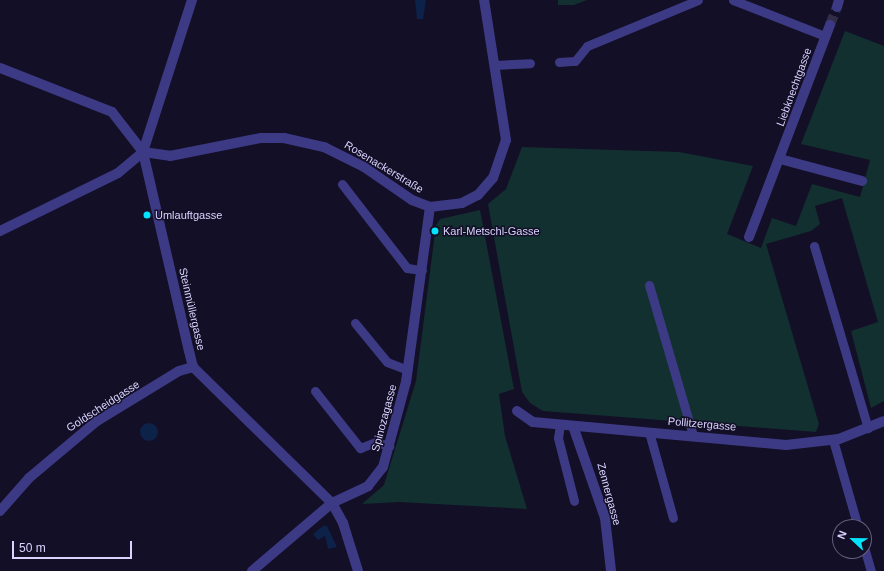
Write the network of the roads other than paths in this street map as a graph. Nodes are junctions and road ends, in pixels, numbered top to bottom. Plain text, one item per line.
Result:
1 (192, 0) edge
2 (484, 0) edge
3 (698, 0) edge
4 (733, 0) edge
5 (830, 25) tunnel mouth
6 (826, 36) junction
7 (559, 62) dead end
8 (530, 63) dead end
9 (495, 65) junction
10 (0, 68) edge
11 (143, 152) junction
12 (780, 159) junction
13 (862, 181) dead end
14 (342, 184) dead end
15 (430, 207) junction
16 (0, 231) edge
17 (749, 236) dead end
18 (814, 246) dead end
19 (422, 270) junction
20 (649, 285) dead end
21 (355, 323) dead end
22 (193, 366) junction
23 (408, 370) junction
24 (316, 391) dead end
25 (516, 411) dead end
26 (884, 421) edge
27 (560, 425) junction
28 (574, 426) junction
29 (868, 428) junction
30 (649, 432) junction
31 (694, 435) junction
32 (833, 440) junction
33 (389, 446) junction
34 (574, 501) dead end
35 (332, 503) junction
36 (0, 511) edge
37 (673, 518) dead end
38 (856, 519) edge
39 (868, 559) edge
40 (252, 571) edge
41 (358, 571) edge
42 (611, 571) edge
43 (871, 571) edge

1 - 11 street
2 - 9 street, Rosenackerstraße
3 - 7 lane
4 - 6 lane
5 - 6 street, Liebknechtgasse
6 - 12 street, Liebknechtgasse
8 - 9 lane
9 - 15 street, Rosenackerstraße
10 - 11 street
11 - 15 street, Rosenackerstraße
11 - 16 street
11 - 22 street, Steinmüllergasse
12 - 13 street
12 - 17 street, Liebknechtgasse
14 - 19 lane
15 - 19 street, Spinozagasse
18 - 29 lane
19 - 23 street, Spinozagasse
20 - 31 lane
21 - 23 lane
22 - 35 street, Steinmüllergasse
22 - 36 street, Goldscheidgasse
23 - 33 street, Spinozagasse
24 - 33 lane
25 - 27 street, Pollitzergasse
26 - 29 street, Pollitzergasse
27 - 28 street, Pollitzergasse
27 - 34 lane
28 - 30 street, Pollitzergasse
28 - 42 street, Zennergasse
29 - 32 street, Pollitzergasse
30 - 31 street, Pollitzergasse
30 - 37 lane
31 - 32 street, Pollitzergasse
32 - 38 lane
33 - 35 street, Spinozagasse
35 - 40 street, Spinozagasse
35 - 41 street, Steinmüllergasse
39 - 43 lane

